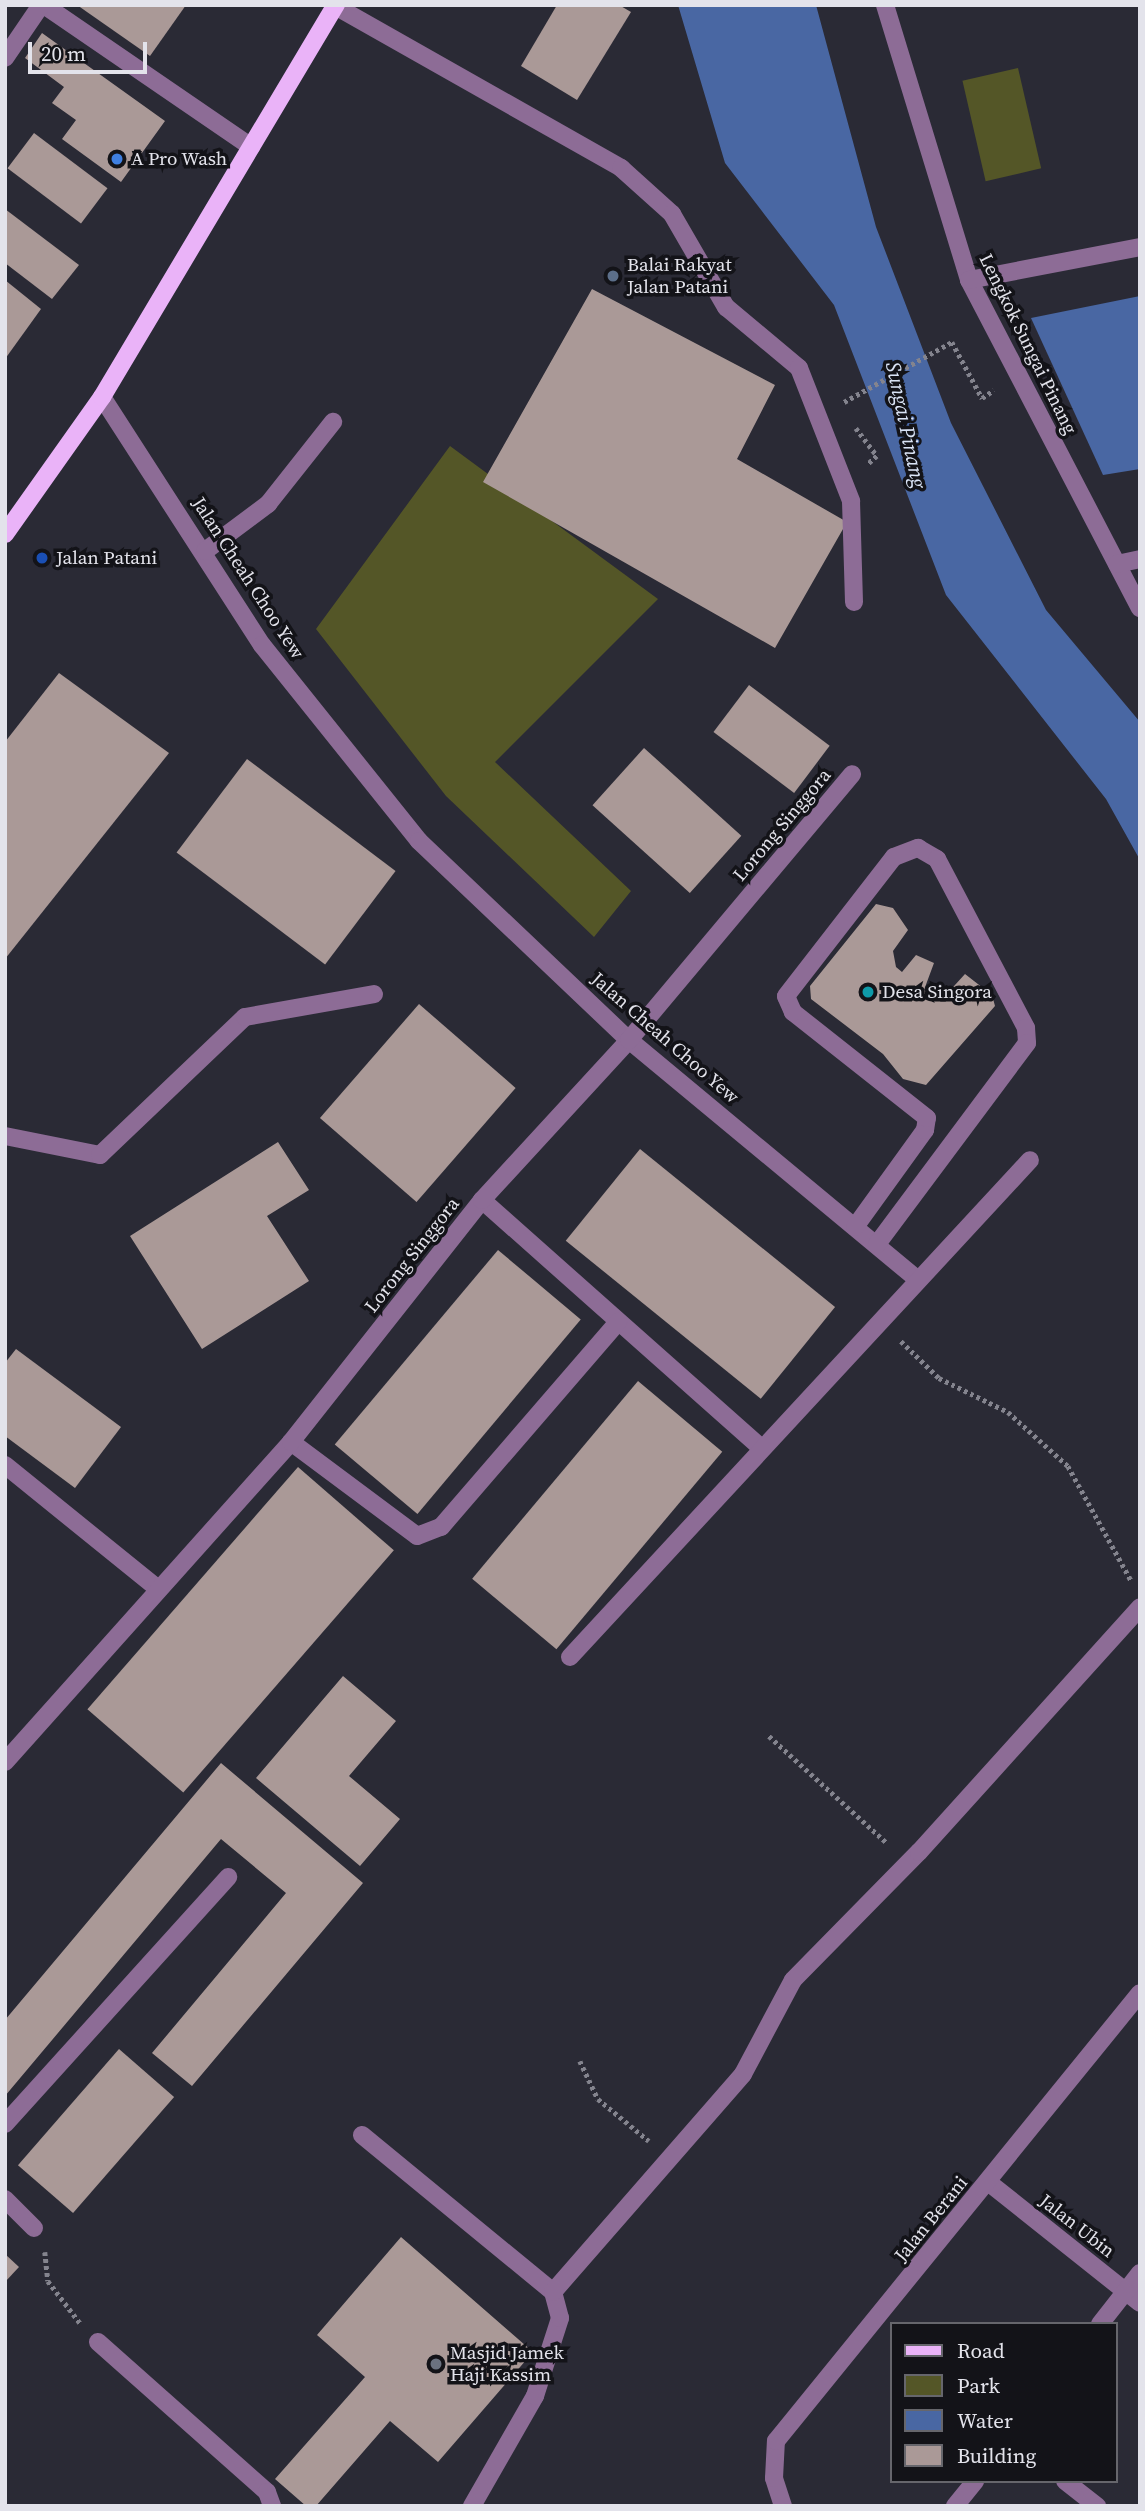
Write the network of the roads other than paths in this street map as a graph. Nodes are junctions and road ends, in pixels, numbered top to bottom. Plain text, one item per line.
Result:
1 (43, 5) edge
2 (885, 5) edge
3 (335, 6) edge
4 (5, 58) edge
5 (251, 147) junction
6 (1140, 247) edge
7 (969, 280) junction
8 (102, 397) junction
9 (333, 422) dead end
10 (5, 534) edge
11 (205, 551) junction
12 (1140, 559) edge
13 (1116, 564) junction
14 (854, 602) dead end
15 (1140, 608) edge
16 (852, 774) dead end
17 (374, 994) dead end
18 (629, 1040) junction
19 (5, 1136) edge
20 (1030, 1160) dead end
21 (482, 1200) junction
22 (855, 1227) junction
23 (877, 1244) junction
24 (917, 1279) junction
25 (618, 1322) junction
26 (291, 1442) junction
27 (759, 1446) junction
28 (5, 1465) edge
29 (158, 1588) junction
30 (1140, 1607) edge
31 (570, 1657) dead end
32 (5, 1762) edge
33 (228, 1877) dead end
34 (1140, 1993) edge
35 (5, 2124) edge
36 (362, 2135) dead end
37 (988, 2182) junction
38 (5, 2199) edge
39 (34, 2228) road end
40 (1140, 2273) edge
41 (1125, 2291) junction
42 (553, 2292) junction
43 (1140, 2302) edge
44 (1102, 2322) edge
45 (98, 2342) road end
46 (973, 2483) edge
47 (1068, 2483) edge
48 (272, 2506) edge
49 (472, 2506) edge
50 (783, 2506) edge
51 (955, 2506) edge
52 (1097, 2506) edge

1 - 4 street
1 - 5 street
2 - 7 street, Lengkok Sungai Pinang
3 - 5 main road
3 - 14 street
5 - 8 main road
6 - 7 street
7 - 13 street, Lengkok Sungai Pinang
8 - 10 main road
8 - 11 street, Jalan Cheah Choo Yew
9 - 11 street
11 - 18 street, Jalan Cheah Choo Yew
12 - 13 street
13 - 15 street, Lengkok Sungai Pinang
16 - 18 street, Lorong Singgora
17 - 19 street
18 - 21 street, Lorong Singgora
18 - 22 street, Jalan Cheah Choo Yew
20 - 24 street
21 - 25 street
21 - 26 street, Lorong Singgora
22 - 23 street, Jalan Cheah Choo Yew
22 - 23 street
23 - 24 street, Jalan Cheah Choo Yew
24 - 27 street
25 - 26 street
25 - 27 street
26 - 29 street, Lorong Singgora
27 - 31 street
28 - 29 street
29 - 32 street, Lorong Singgora
30 - 42 street
33 - 35 street
34 - 37 street, Jalan Berani
36 - 42 street
37 - 41 street, Jalan Ubin
37 - 50 street, Jalan Berani
38 - 39 street
40 - 41 street
41 - 43 street, Jalan Ubin
41 - 44 street
42 - 49 street
45 - 48 street
46 - 51 street
47 - 52 street

